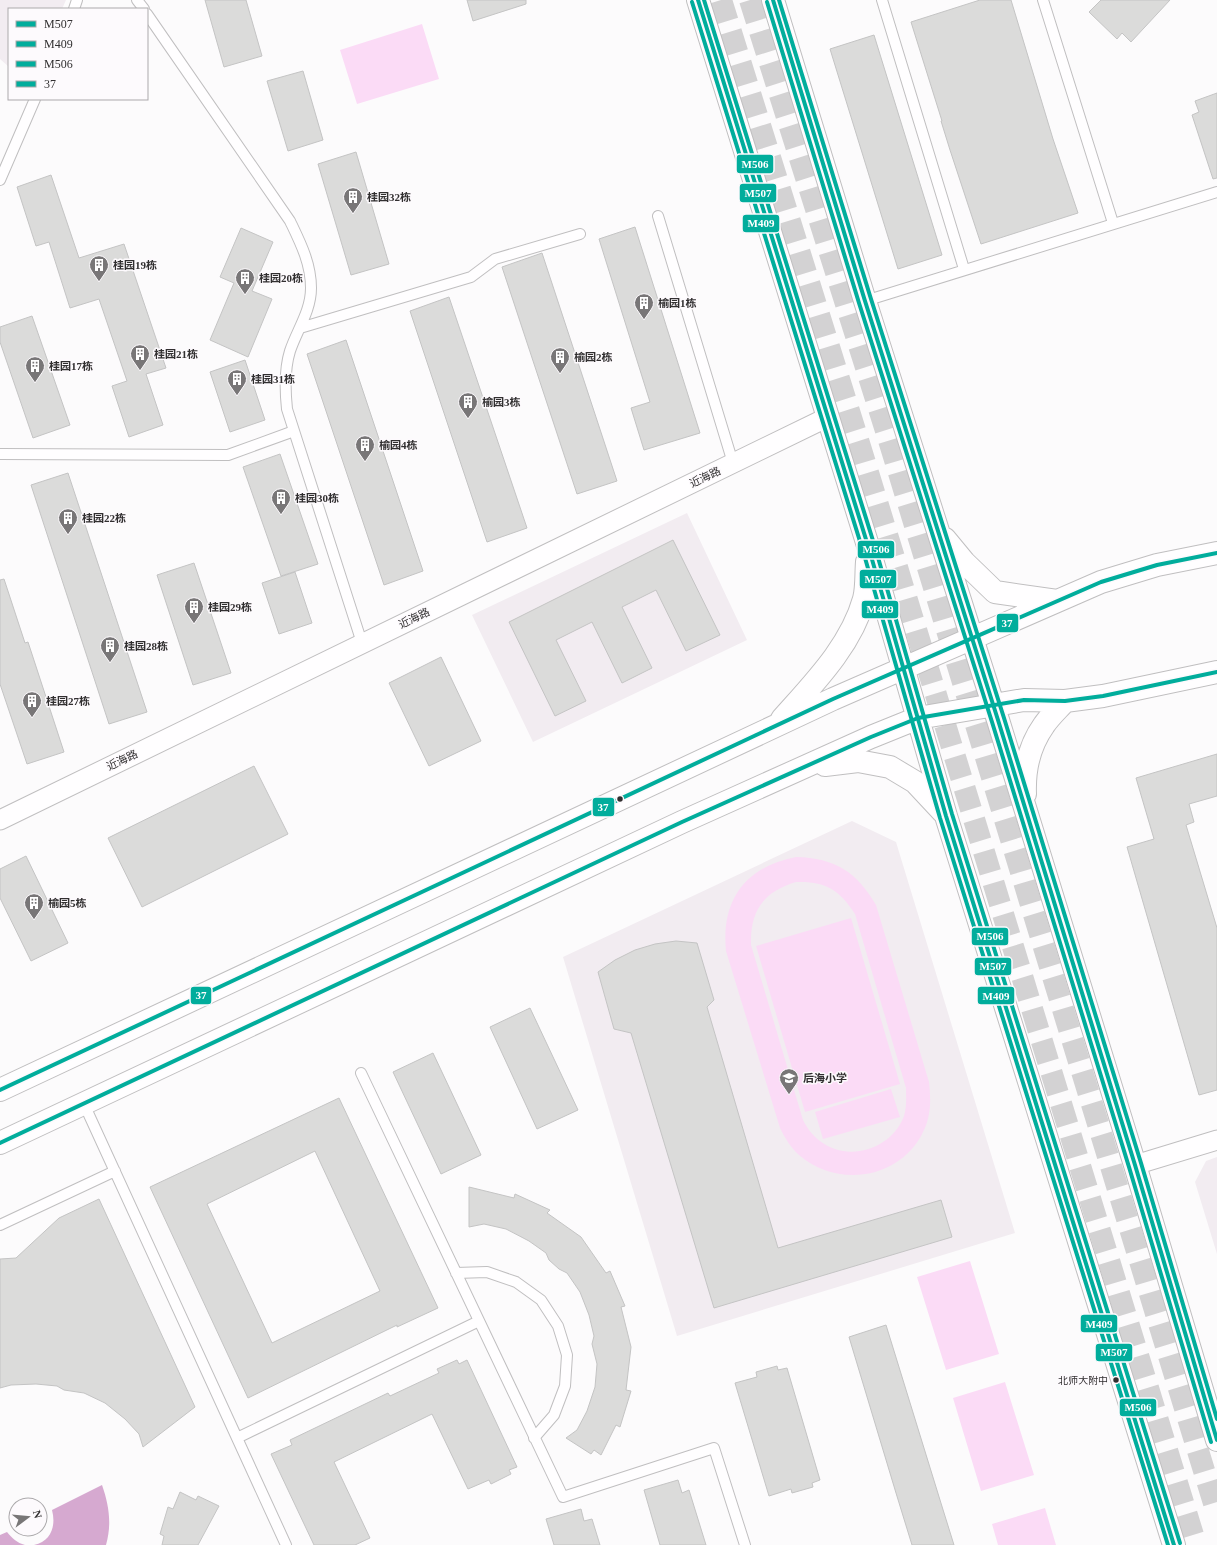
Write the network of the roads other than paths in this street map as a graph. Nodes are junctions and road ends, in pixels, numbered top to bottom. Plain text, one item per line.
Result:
1 (137, 0) edge
2 (698, 0) edge
3 (773, 0) edge
4 (882, 0) edge
5 (1043, 0) edge
6 (143, 8) edge
7 (148, 15) edge
8 (35, 100) edge
9 (0, 180) edge
10 (1217, 192) edge
11 (658, 216) dead end
12 (1113, 223) junction
13 (580, 234) dead end
14 (964, 270) junction
15 (865, 301) junction
16 (300, 328) junction
17 (828, 417) junction
18 (294, 431) junction
19 (0, 454) edge
20 (733, 464) junction
21 (937, 529) junction
22 (869, 549) junction
23 (1217, 553) edge
24 (1058, 601) junction
25 (972, 638) junction
26 (362, 643) junction
27 (903, 668) junction
28 (1217, 672) edge
29 (1065, 701) junction
30 (994, 706) junction
31 (918, 718) junction
32 (775, 726) junction
33 (806, 767) junction
34 (1025, 809) junction
35 (946, 816) junction
36 (0, 820) edge
37 (361, 1073) dead end
38 (0, 1090) edge
39 (84, 1104) junction
40 (1217, 1140) edge
41 (0, 1144) edge
42 (1135, 1165) junction
43 (115, 1171) junction
44 (0, 1225) edge
45 (456, 1273) junction
46 (479, 1321) junction
47 (237, 1438) junction
48 (534, 1438) junction
49 (1217, 1440) edge
50 (286, 1545) edge
51 (745, 1545) edge
52 (1174, 1545) edge

1 - 6 lane
2 - 17 main road
3 - 15 main road
4 - 14 lane
5 - 12 lane
7 - 16 lane
8 - 9 lane
10 - 12 lane
11 - 20 lane
12 - 14 lane
13 - 16 lane
14 - 15 lane
15 - 21 main road
16 - 18 lane
17 - 20 street, 近海路
17 - 22 main road
18 - 19 lane
18 - 26 lane
20 - 26 street, 近海路
21 - 24 main road
21 - 25 main road
22 - 27 main road
22 - 32 main road
23 - 24 main road
24 - 25 main road
25 - 27 main road
25 - 30 main road
26 - 36 street, 近海路
27 - 31 main road
27 - 32 main road
28 - 29 main road
29 - 30 main road
29 - 34 main road
30 - 31 main road
30 - 34 main road
31 - 33 main road
31 - 35 main road
32 - 38 main road
33 - 35 main road
33 - 39 main road
34 - 42 main road
35 - 52 main road
37 - 45 lane
39 - 41 main road
39 - 43 lane
40 - 42 street
42 - 49 main road
43 - 44 lane
43 - 47 lane
45 - 46 lane
45 - 48 lane
46 - 47 lane
46 - 48 lane
47 - 50 lane
48 - 51 lane

